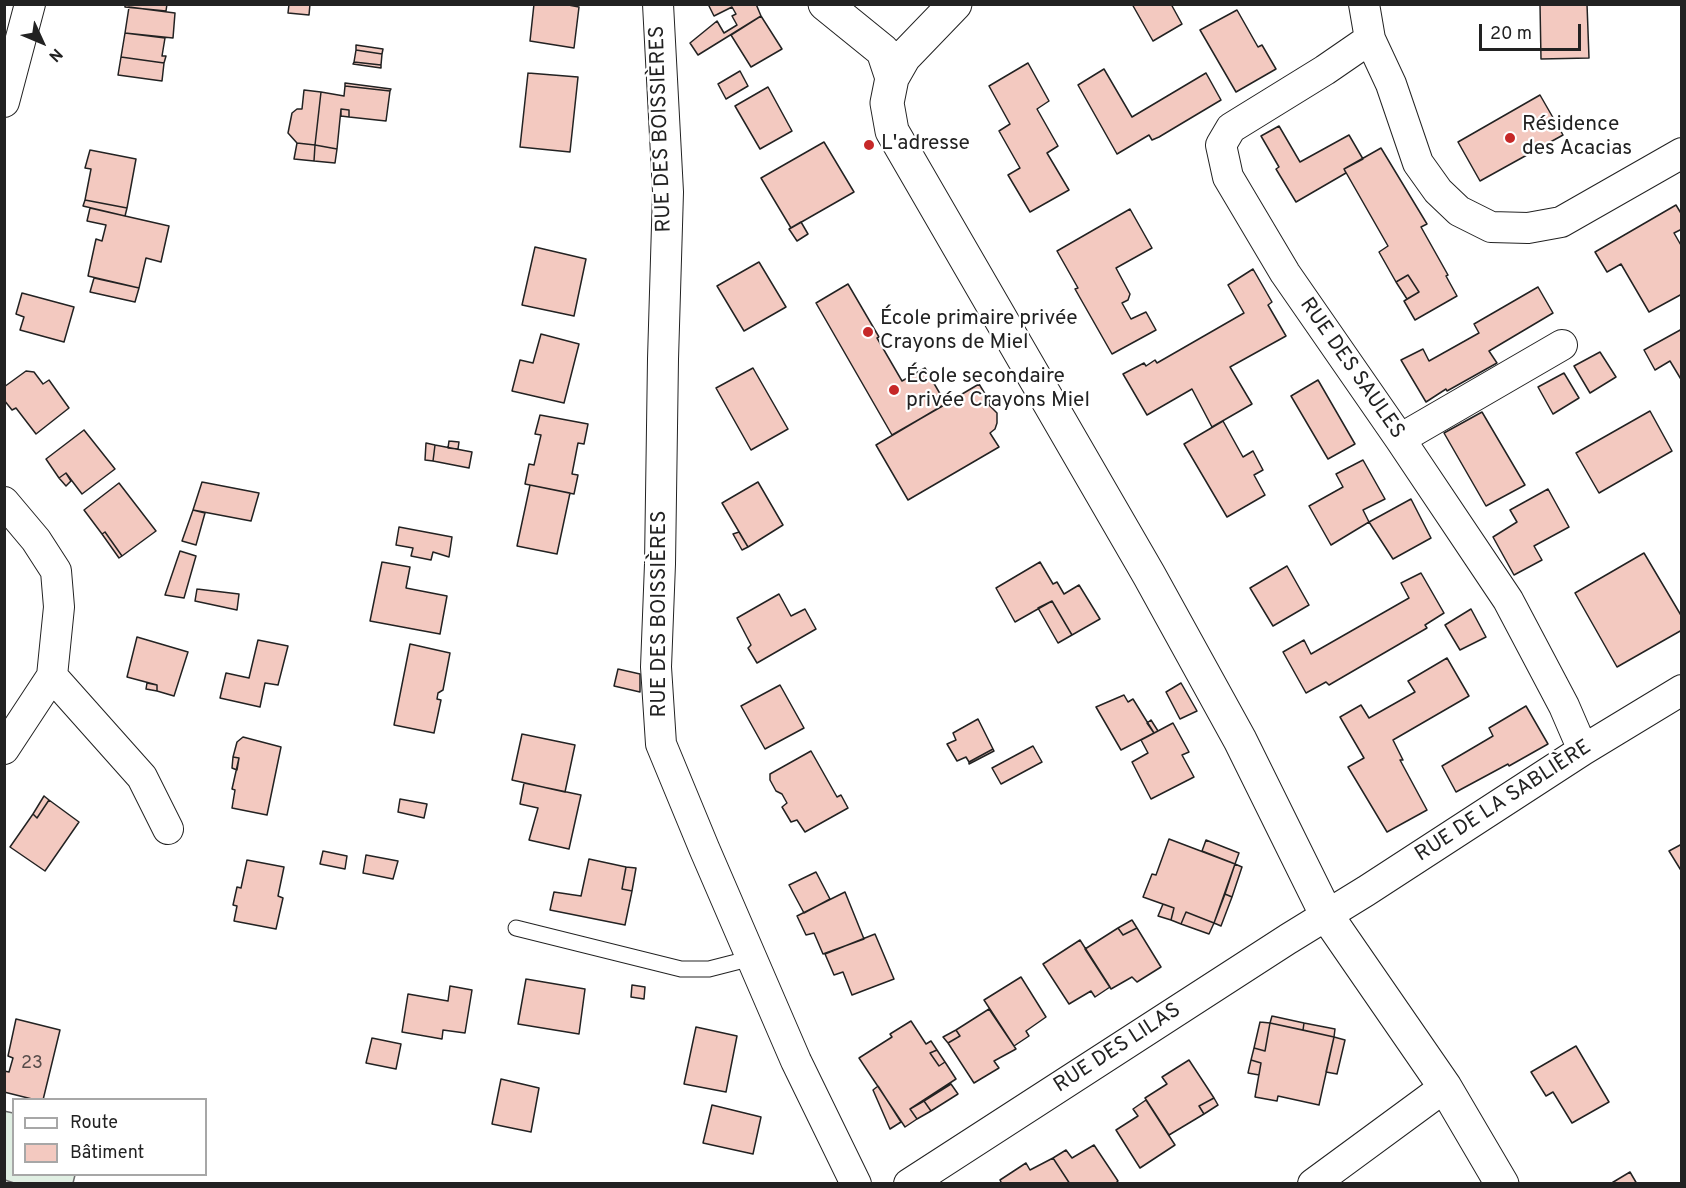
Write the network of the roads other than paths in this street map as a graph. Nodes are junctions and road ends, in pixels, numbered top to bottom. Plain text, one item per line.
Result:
1 (30, 4) edge
2 (658, 4) edge
3 (825, 4) edge
4 (955, 4) edge
5 (1364, 4) edge
6 (1370, 39) junction
7 (892, 78) junction
8 (4, 102) edge
9 (1682, 153) edge
10 (1562, 345) dead end
11 (1400, 439) junction
12 (4, 502) edge
13 (52, 676) junction
14 (1682, 690) edge
15 (4, 748) edge
16 (1583, 750) junction
17 (168, 829) dead end
18 (1327, 916) junction
19 (516, 928) dead end
20 (752, 958) junction
21 (1444, 1087) junction
22 (856, 1184) edge
23 (909, 1184) edge
24 (1313, 1184) edge
25 (1502, 1184) edge

1 - 8 street
2 - 20 street, RUE DES BOISSIÈRES
3 - 7 street
4 - 7 street
5 - 6 street
6 - 9 street
6 - 11 street, RUE DES SAULES
7 - 18 street
10 - 11 street
11 - 16 street, RUE DES SAULES
12 - 13 street
13 - 15 street
13 - 17 street
14 - 16 street, RUE DE LA SABLIÈRE
16 - 18 street, RUE DE LA SABLIÈRE
18 - 21 street
18 - 23 street, RUE DES LILAS
19 - 20 lane
20 - 22 street, RUE DES BOISSIÈRES
21 - 24 street
21 - 25 street

